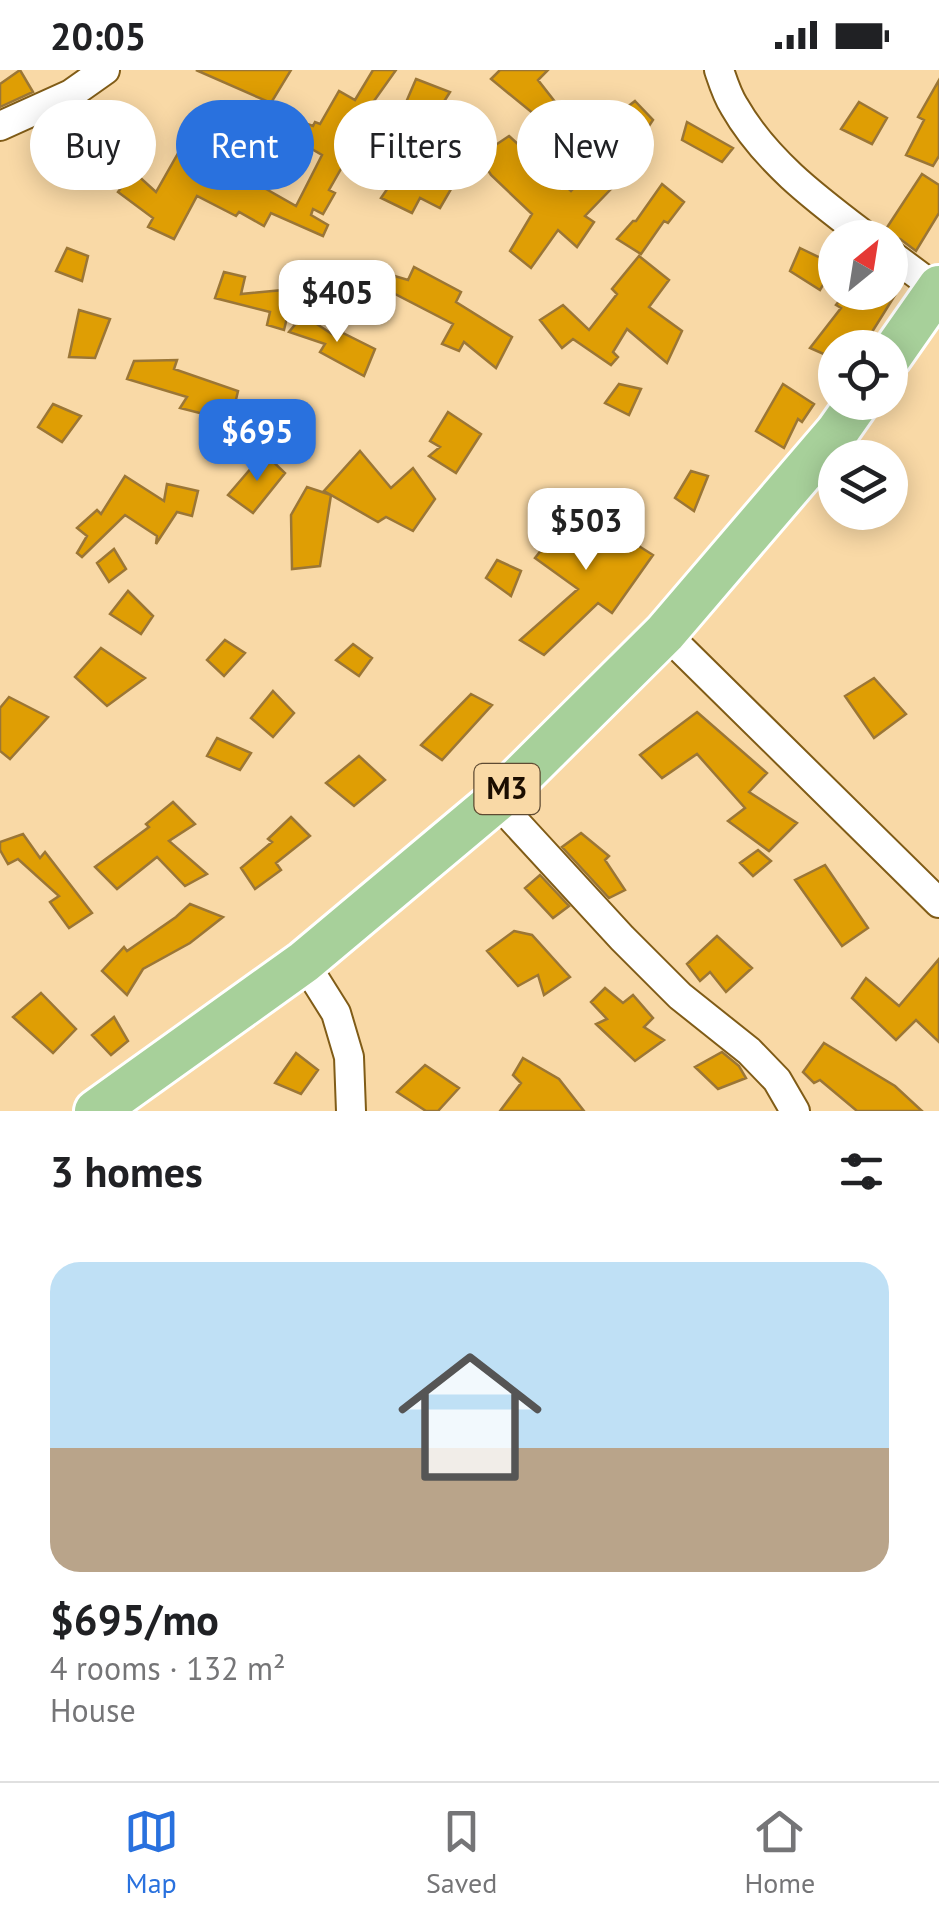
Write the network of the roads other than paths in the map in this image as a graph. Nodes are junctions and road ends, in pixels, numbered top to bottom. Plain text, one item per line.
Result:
1 (105, 70) edge
2 (718, 70) edge
3 (0, 126) edge
4 (844, 220) edge
5 (908, 267) edge
6 (938, 288) edge
7 (908, 331) edge
8 (845, 420) edge
9 (665, 633) junction
10 (496, 800) junction
11 (939, 903) edge
12 (304, 962) junction
13 (96, 1111) edge
14 (351, 1111) edge
15 (795, 1111) edge

1 - 3 street
2 - 4 street
5 - 6 street
6 - 7 main road
8 - 9 main road, M3
9 - 10 main road, M3
9 - 11 street
10 - 12 main road, M3
10 - 15 street
12 - 13 main road, M3
12 - 14 street

